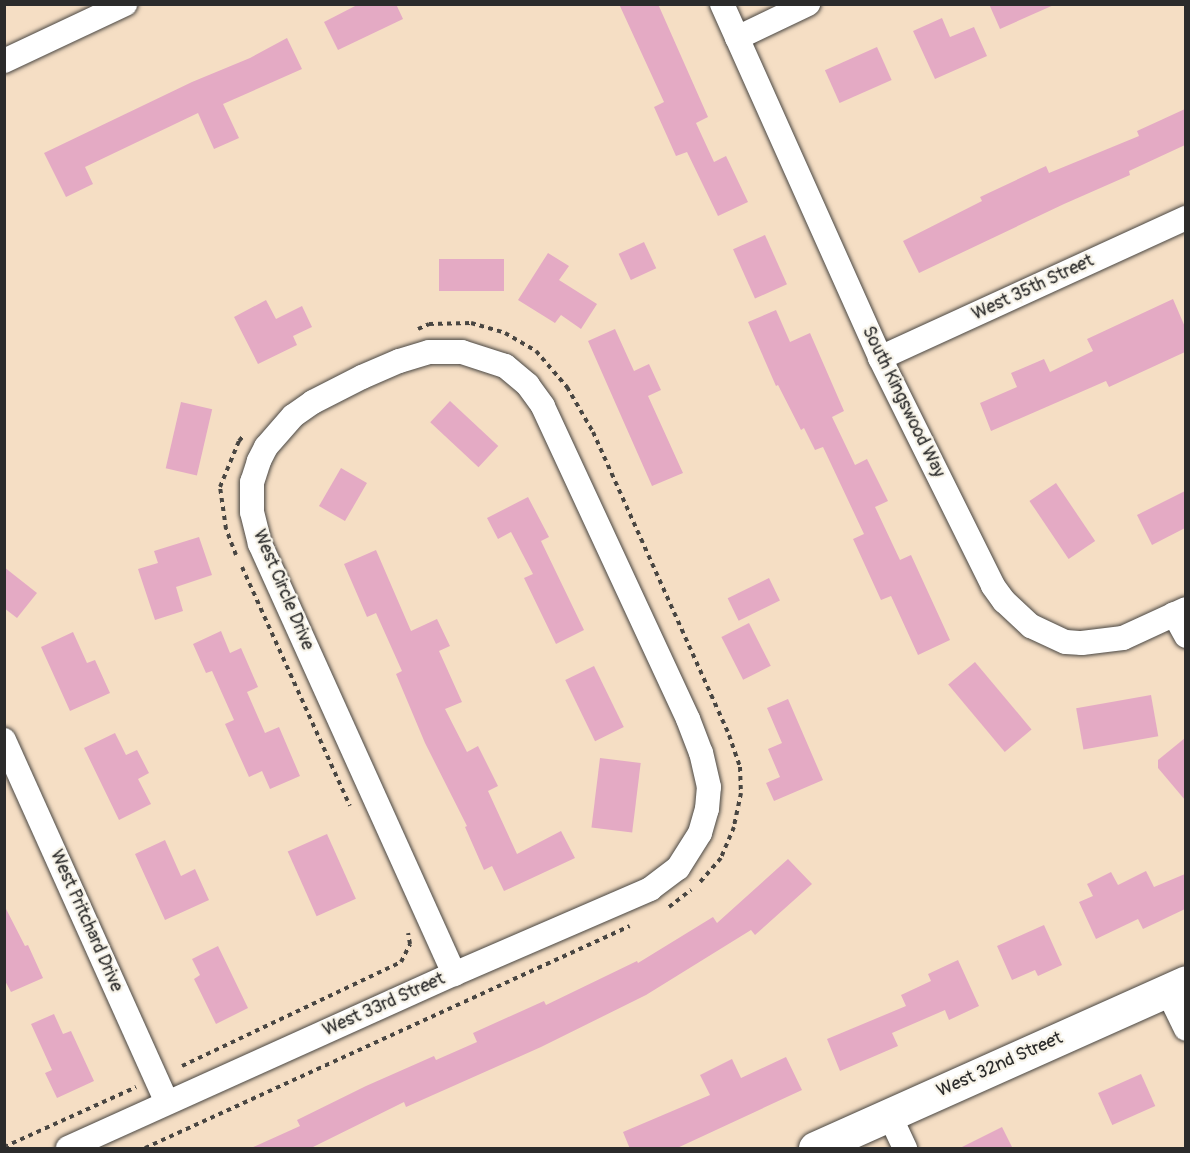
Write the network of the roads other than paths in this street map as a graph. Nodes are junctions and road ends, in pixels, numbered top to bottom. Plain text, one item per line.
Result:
1 (125, 4) edge
2 (722, 4) edge
3 (808, 4) edge
4 (737, 38) junction
5 (4, 61) edge
6 (1185, 218) edge
7 (880, 358) junction
8 (1180, 611) edge
9 (1185, 636) edge
10 (4, 740) edge
11 (691, 850) joint
12 (454, 974) junction
13 (1176, 986) edge
14 (1185, 1029) edge
15 (167, 1102) junction
16 (889, 1114) junction
17 (68, 1149) edge
18 (815, 1149) edge
19 (905, 1149) edge

1 - 5 street
2 - 4 street, South Kingswood Way
3 - 4 street
4 - 7 street, South Kingswood Way
6 - 7 street, West 35th Street
7 - 8 street, South Kingswood Way
8 - 9 street, South Kingswood Way
10 - 15 street, West Pritchard Drive
11 - 12 street, West 33rd Street
11 - 12 street, West Circle Drive
12 - 15 street, West 33rd Street
13 - 14 street
13 - 16 street, West 32nd Street
15 - 17 street, West 33rd Street
16 - 18 street, West 32nd Street
16 - 19 street

